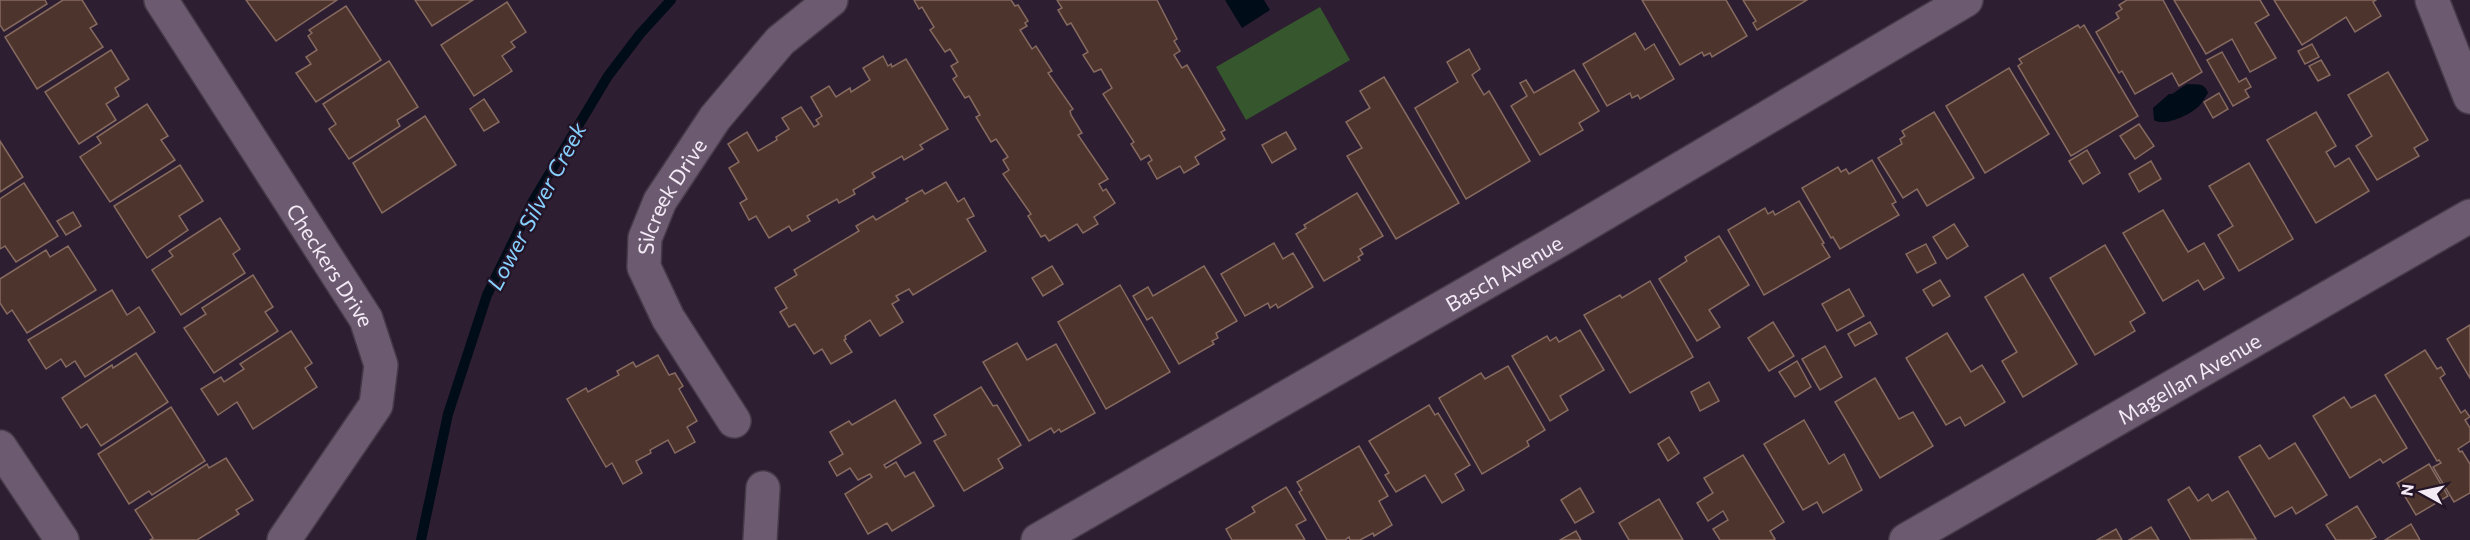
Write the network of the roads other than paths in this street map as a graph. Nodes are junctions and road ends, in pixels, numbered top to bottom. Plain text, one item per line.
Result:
1 (161, 0) edge
2 (831, 0) edge
3 (1966, 0) edge
4 (2432, 0) edge
5 (2470, 97) edge
6 (2470, 216) edge
7 (734, 421) dead end
8 (0, 447) edge
9 (763, 488) dead end
10 (62, 540) edge
11 (284, 540) edge
12 (760, 540) edge
13 (1038, 540) edge
14 (1906, 540) edge

1 - 11 street, Checkers Drive
2 - 7 street, Silcreek Drive
3 - 13 street, Basch Avenue
4 - 5 street
6 - 14 street, Magellan Avenue
8 - 10 street
9 - 12 street

